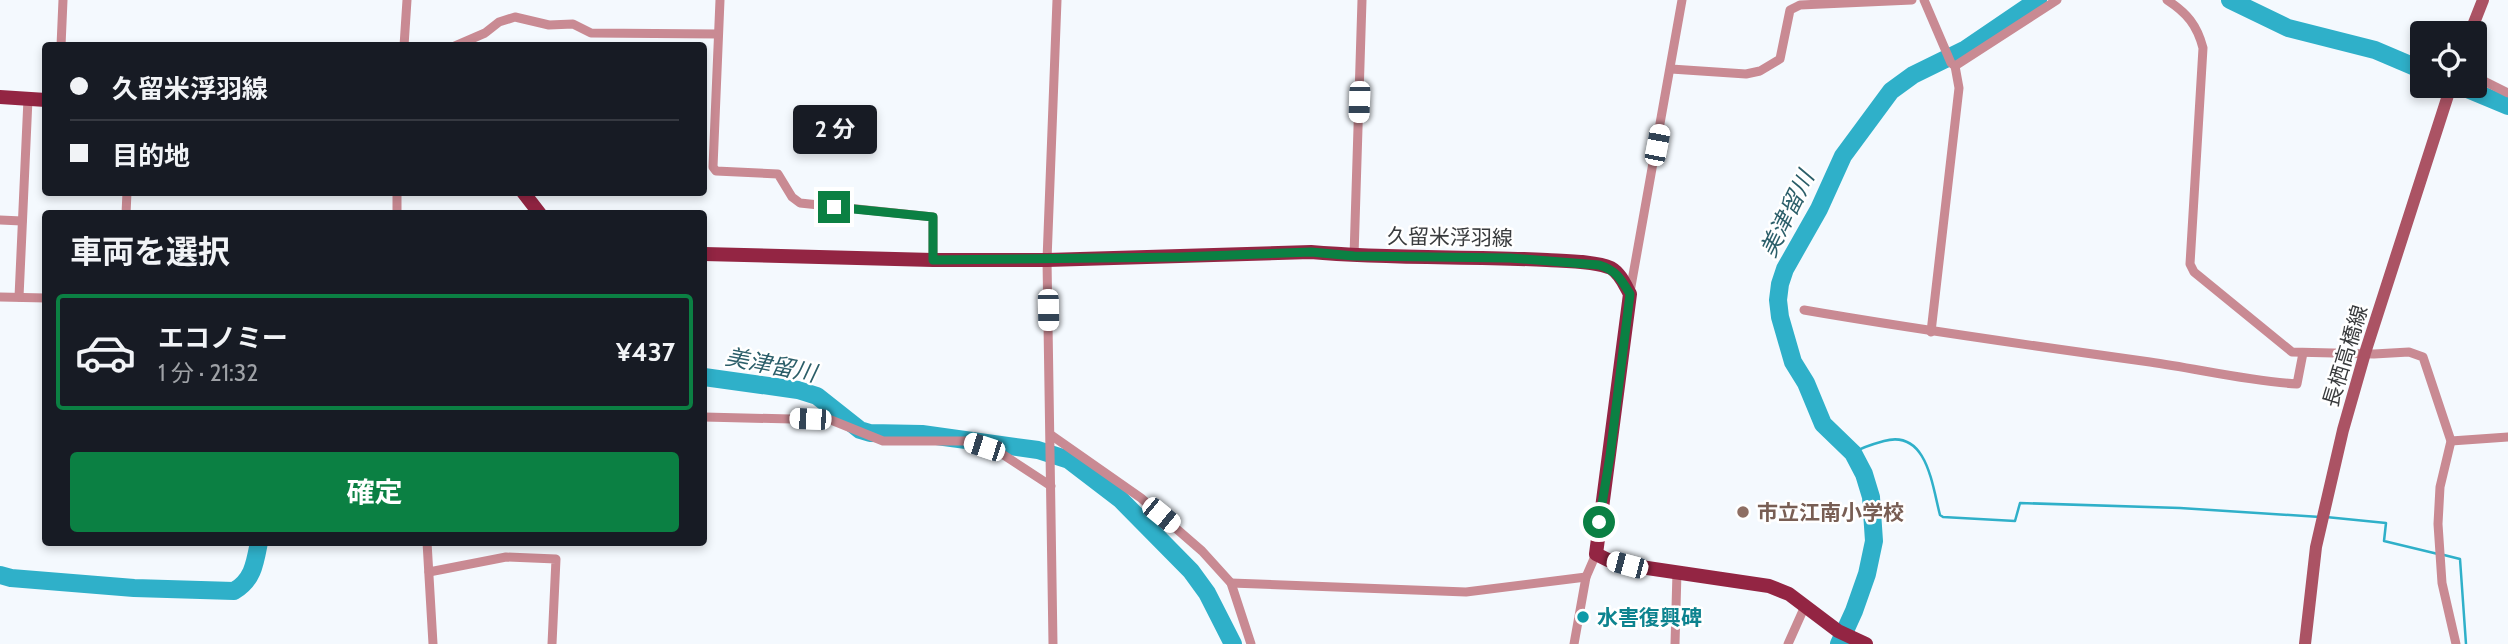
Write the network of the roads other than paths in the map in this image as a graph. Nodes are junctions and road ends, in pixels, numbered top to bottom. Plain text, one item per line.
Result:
1 (62, 0) edge
2 (407, 0) edge
3 (720, 0) edge
4 (1057, 0) edge
5 (1362, 0) edge
6 (1682, 0) edge
7 (1912, 0) edge
8 (1924, 0) edge
9 (2057, 0) edge
10 (2167, 0) edge
11 (2483, 0) edge
12 (2475, 21) edge
13 (718, 34) junction
14 (61, 42) edge
15 (404, 42) edge
16 (464, 42) edge
17 (1953, 64) junction
18 (1671, 69) junction
19 (2487, 82) edge
20 (2508, 93) edge
21 (0, 97) edge
22 (2447, 98) edge
23 (28, 99) junction
24 (42, 100) edge
25 (526, 196) edge
26 (537, 210) edge
27 (0, 220) edge
28 (22, 221) junction
29 (707, 254) edge
30 (1354, 256) junction
31 (933, 260) junction
32 (1047, 260) junction
33 (1630, 294) junction
34 (0, 297) edge
35 (19, 297) junction
36 (42, 298) edge
37 (1804, 310) dead end
38 (1931, 332) junction
39 (2303, 353) junction
40 (2365, 353) junction
41 (707, 417) edge
42 (1051, 435) junction
43 (2508, 437) edge
44 (2451, 441) junction
45 (1051, 486) junction
46 (427, 546) edge
47 (1597, 554) junction
48 (429, 572) junction
49 (1677, 572) junction
50 (1586, 576) junction
51 (1231, 583) junction
52 (1805, 606) junction
53 (1863, 643) edge
54 (433, 644) edge
55 (552, 644) edge
56 (1054, 644) edge
57 (1251, 644) edge
58 (1574, 644) edge
59 (1675, 644) edge
60 (1788, 644) edge
61 (2305, 644) edge
62 (2456, 644) edge

1 - 14 street
2 - 15 street
3 - 13 street
4 - 32 street
5 - 30 street
6 - 18 street
7 - 18 street
8 - 17 street
9 - 17 street
10 - 39 street
11 - 12 main road
13 - 16 street
13 - 31 street
17 - 38 street
18 - 33 street
19 - 20 street
21 - 23 main road
22 - 40 main road, 長栖高橋線
23 - 24 main road
23 - 28 street
25 - 26 main road
27 - 28 street
28 - 35 street
29 - 31 main road, 久留米浮羽線
30 - 32 main road, 久留米浮羽線
30 - 33 main road, 久留米浮羽線
31 - 32 main road, 久留米浮羽線
32 - 42 street
33 - 47 main road
34 - 35 street
35 - 36 street
37 - 38 street
38 - 39 street
39 - 40 street
40 - 44 street
40 - 61 main road, 長栖高橋線
41 - 45 street
42 - 45 street
42 - 51 street
43 - 44 street
44 - 62 street
45 - 56 street
46 - 48 street
47 - 49 main road
47 - 50 street
48 - 54 street
48 - 55 street
49 - 52 main road
49 - 59 street
50 - 51 street
50 - 58 street
51 - 57 street
52 - 53 main road
52 - 60 street

